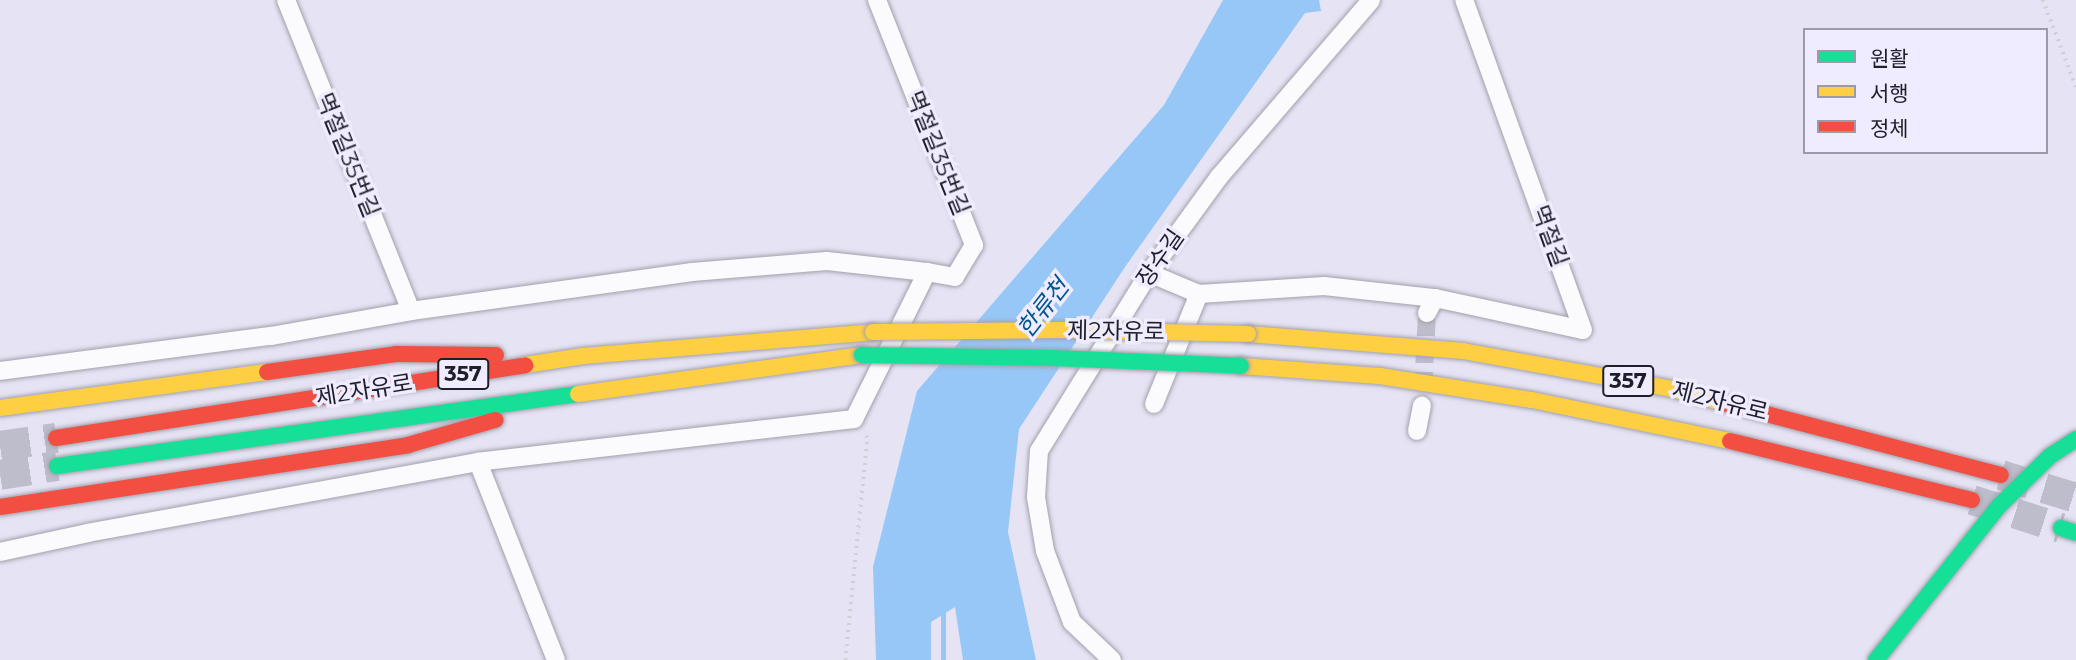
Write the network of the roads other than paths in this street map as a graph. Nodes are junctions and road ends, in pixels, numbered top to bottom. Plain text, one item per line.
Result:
1 (286, 0) edge
2 (877, 0) edge
3 (1371, 0) edge
4 (1464, 0) edge
5 (927, 272) junction
6 (1149, 273) junction
7 (1199, 294) junction
8 (411, 311) junction
9 (583, 356) junction
10 (0, 371) edge
11 (597, 390) junction
12 (1154, 404) dead end
13 (1422, 405) tunnel mouth
14 (0, 408) edge
15 (1417, 431) dead end
16 (56, 438) tunnel mouth
17 (2076, 439) edge
18 (478, 462) junction
19 (57, 466) tunnel mouth
20 (2001, 475) tunnel mouth
21 (1972, 500) tunnel mouth
22 (0, 507) edge
23 (0, 552) edge
24 (556, 660) edge
25 (1112, 660) edge
26 (1876, 660) edge

1 - 8 street, 멱절길35번길
2 - 5 street, 멱절길35번길
3 - 6 street, 장수길
4 - 7 street, 멱절길
5 - 8 street
5 - 18 street
6 - 7 street
6 - 25 street, 장수길
7 - 12 street
8 - 10 street
9 - 14 main road
9 - 16 main road, 제2자유로 / 357
9 - 20 main road, 제2자유로 / 357, bridge
11 - 19 main road
11 - 21 main road, 제2자유로 / 357, bridge
11 - 22 main road
13 - 15 street
17 - 26 main road
18 - 23 street
18 - 24 street

